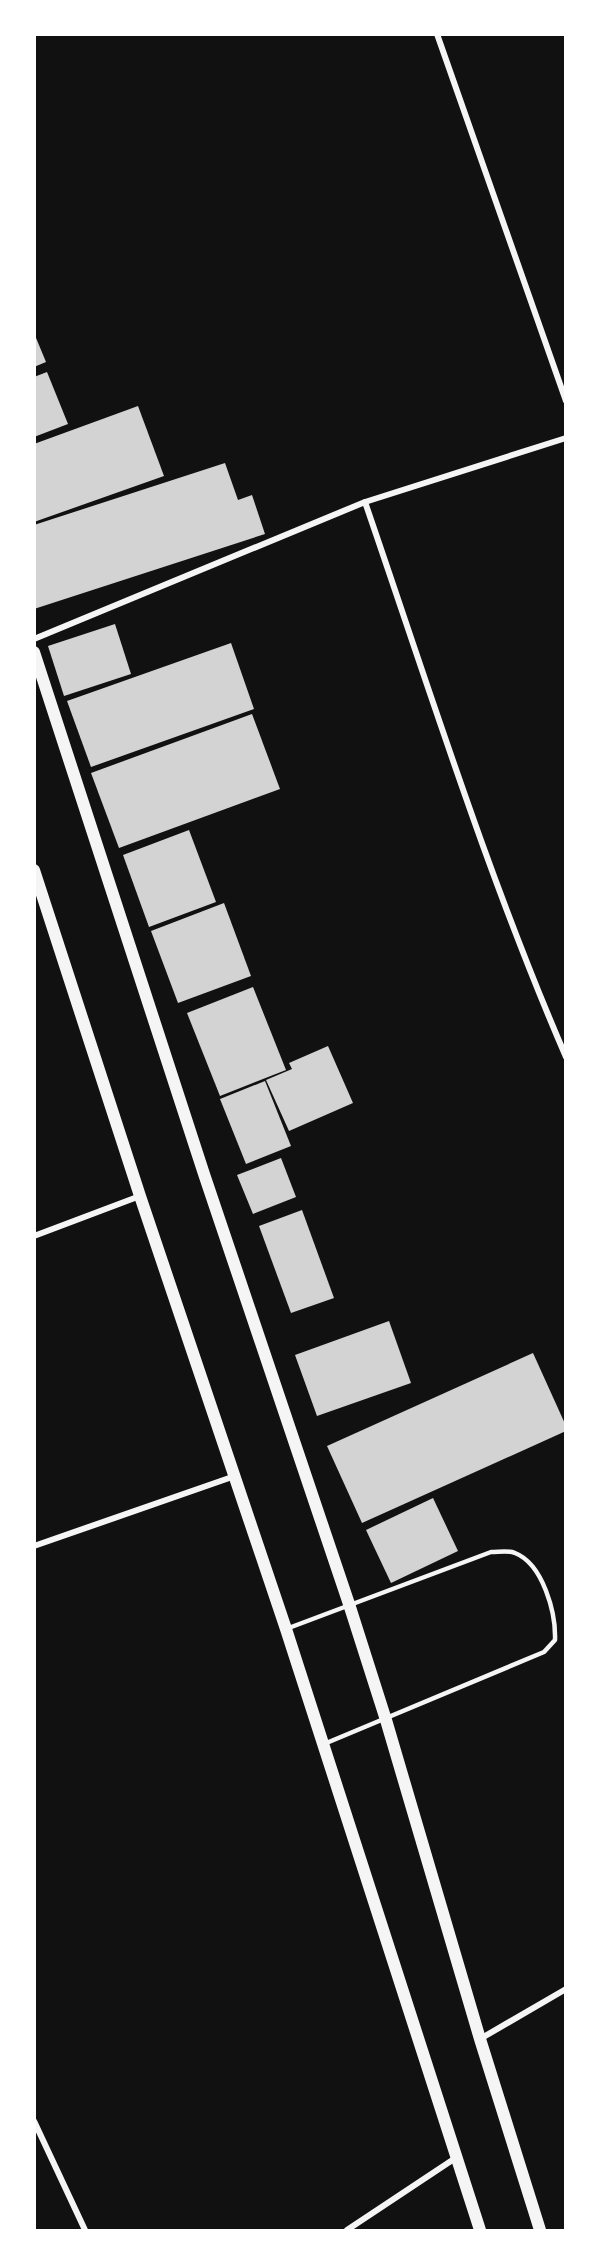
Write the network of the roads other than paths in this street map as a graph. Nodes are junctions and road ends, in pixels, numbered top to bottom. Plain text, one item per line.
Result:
1 (436, 34) edge
2 (566, 401) edge
3 (566, 438) edge
4 (365, 502) junction
5 (34, 639) edge
6 (34, 652) edge
7 (34, 870) edge
8 (566, 1057) edge
9 (140, 1196) junction
10 (34, 1236) edge
11 (236, 1476) junction
12 (34, 1545) edge
13 (350, 1604) junction
14 (286, 1629) junction
15 (386, 1720) junction
16 (324, 1744) junction
17 (566, 1989) edge
18 (480, 2039) junction
19 (34, 2121) edge
20 (457, 2157) junction
21 (85, 2230) edge
22 (347, 2230) edge
23 (480, 2230) edge
24 (540, 2230) edge

1 - 2 street
3 - 4 street
4 - 5 street
4 - 8 street
6 - 13 main road
7 - 9 main road
9 - 10 street
9 - 11 main road
11 - 12 street
11 - 14 main road
13 - 14 lane
13 - 15 main road
13 - 15 lane
14 - 16 main road
15 - 16 lane
15 - 18 main road
16 - 20 main road
17 - 18 street
18 - 24 main road
19 - 21 street
20 - 22 street
20 - 23 main road

